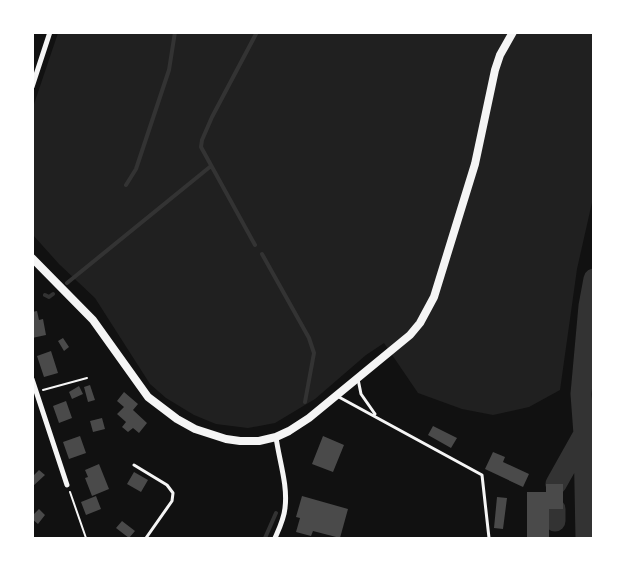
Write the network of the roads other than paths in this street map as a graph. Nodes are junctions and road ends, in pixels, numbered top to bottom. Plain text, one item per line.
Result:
1 (50, 32) edge
2 (513, 32) edge
3 (32, 86) edge
4 (32, 258) edge
5 (32, 379) edge
6 (358, 379) junction
7 (336, 396) junction
8 (376, 417) junction
9 (276, 437) junction
10 (134, 464) dead end
11 (67, 485) road end
12 (146, 538) edge
13 (275, 538) edge
14 (489, 538) edge

1 - 3 street
2 - 6 street
4 - 9 street
5 - 11 street
6 - 7 street
6 - 8 lane
7 - 8 lane
7 - 9 street
8 - 14 lane
9 - 13 street
10 - 12 lane

